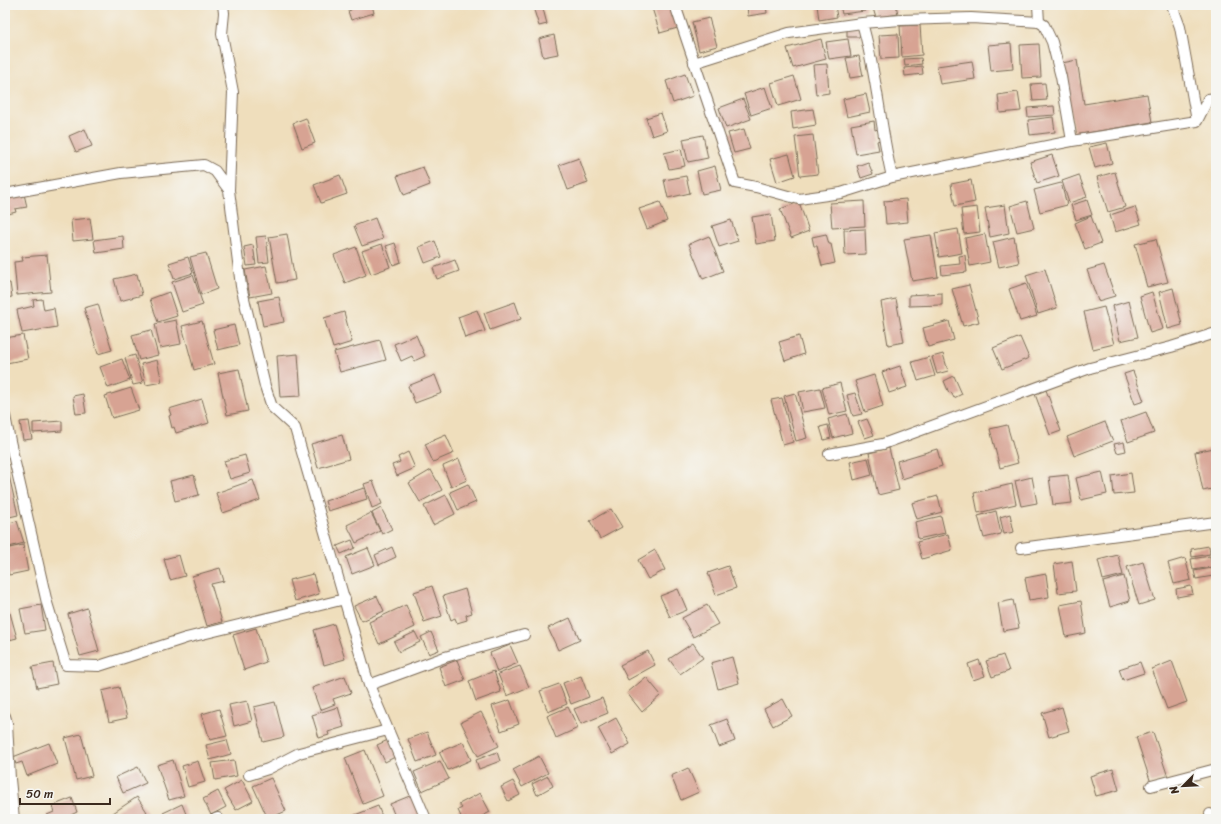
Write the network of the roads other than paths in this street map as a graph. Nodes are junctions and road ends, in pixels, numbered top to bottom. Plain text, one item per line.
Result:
1 (224, 5) edge
2 (675, 5) edge
3 (1038, 5) edge
4 (1172, 5) edge
5 (1039, 22) junction
6 (862, 23) junction
7 (694, 63) junction
8 (1216, 98) edge
9 (1197, 121) junction
10 (1072, 141) junction
11 (892, 177) junction
12 (230, 190) junction
13 (5, 194) edge
14 (1216, 333) edge
15 (5, 416) edge
16 (8, 443) edge
17 (829, 454) dead end
18 (1216, 522) edge
19 (1021, 548) dead end
20 (345, 599) junction
21 (524, 635) dead end
22 (369, 685) junction
23 (5, 716) edge
24 (388, 730) junction
25 (1216, 769) edge
26 (249, 775) dead end
27 (7, 780) edge
28 (1151, 786) dead end
29 (14, 819) edge
30 (426, 819) edge

1 - 12 street
2 - 7 street
3 - 5 street
4 - 9 street
5 - 6 street
5 - 10 street
6 - 7 street
6 - 11 street
7 - 11 street
8 - 9 street
9 - 10 street
10 - 11 street
12 - 13 street
12 - 20 street
14 - 17 street
15 - 16 street
16 - 20 street
18 - 19 street
20 - 22 street
21 - 22 street
22 - 24 street
23 - 27 street
24 - 26 street
24 - 30 street
25 - 28 street
27 - 29 street

